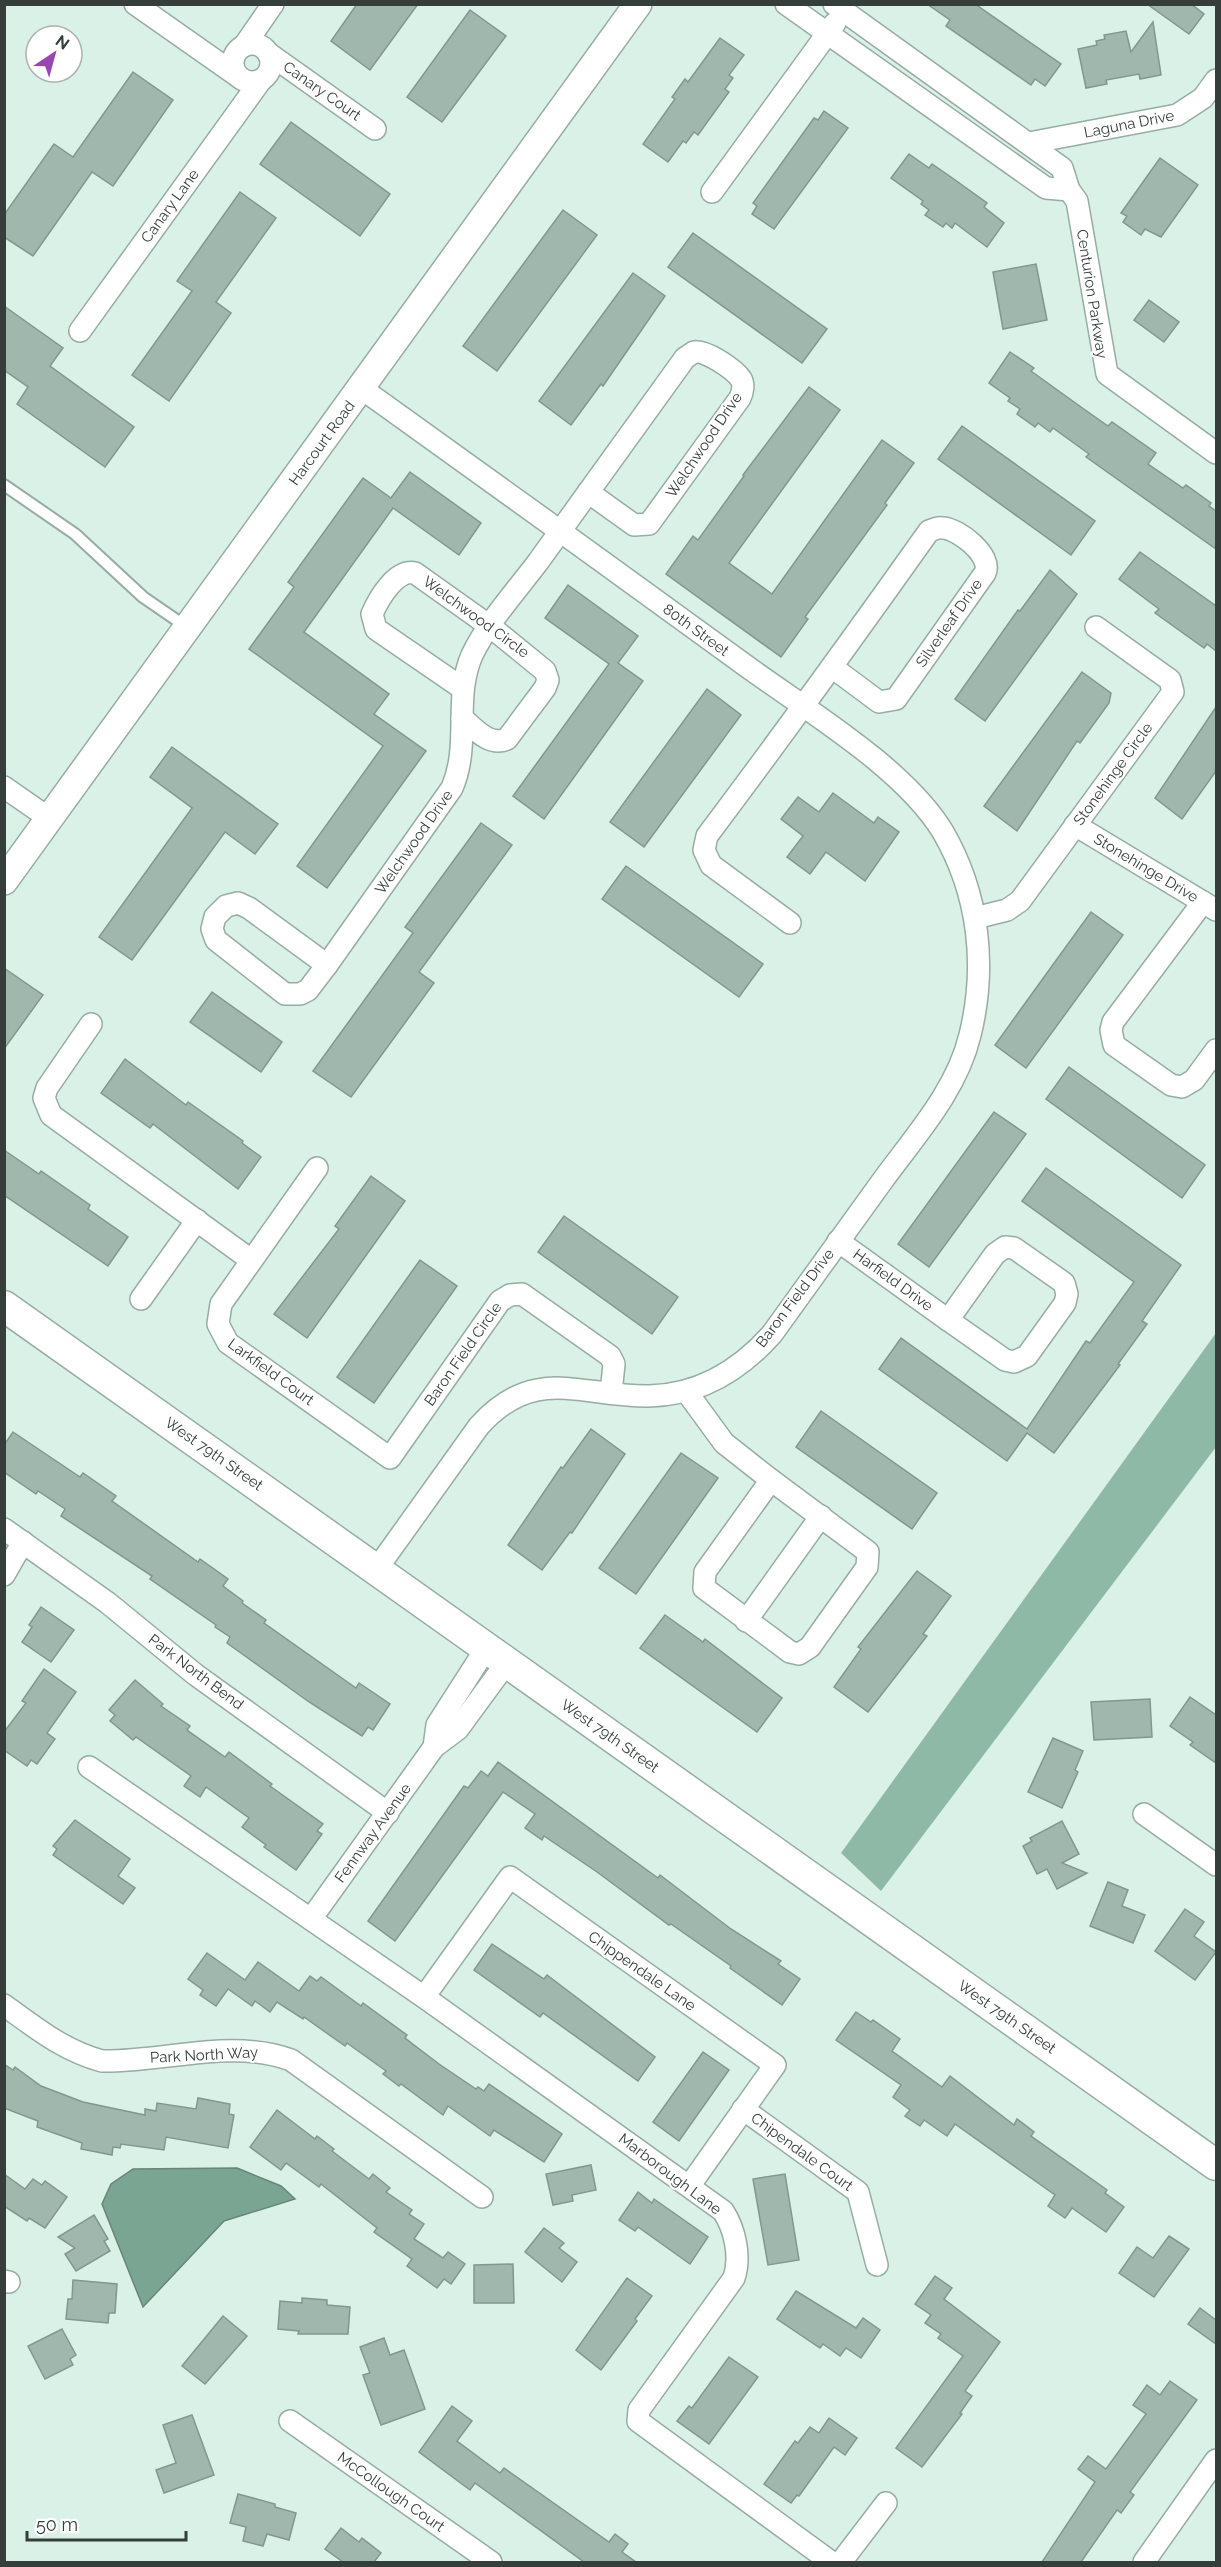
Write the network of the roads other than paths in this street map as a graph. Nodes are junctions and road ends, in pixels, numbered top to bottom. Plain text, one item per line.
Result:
1 (135, 4) edge
2 (273, 4) edge
3 (638, 4) edge
4 (786, 4) edge
5 (840, 7) edge
6 (827, 33) junction
7 (244, 46) junction
8 (268, 53) junction
9 (239, 77) junction
10 (261, 80) junction
11 (1216, 80) edge
12 (375, 129) dead end
13 (1003, 142) junction
14 (1029, 143) junction
15 (1069, 190) junction
16 (712, 192) dead end
17 (80, 331) dead end
18 (361, 388) junction
19 (1216, 453) edge
20 (4, 485) edge
21 (588, 492) junction
22 (560, 531) junction
23 (491, 627) junction
24 (1096, 627) dead end
25 (188, 628) junction
26 (832, 667) junction
27 (462, 688) junction
28 (803, 708) junction
29 (462, 718) junction
30 (4, 787) edge
31 (50, 819) junction
32 (1075, 825) junction
33 (4, 881) edge
34 (1210, 906) edge
35 (975, 918) junction
36 (790, 923) dead end
37 (327, 965) junction
38 (91, 1024) dead end
39 (1216, 1050) edge
40 (317, 1168) dead end
41 (197, 1220) junction
42 (838, 1241) junction
43 (251, 1260) junction
44 (141, 1299) dead end
45 (4, 1306) edge
46 (948, 1320) junction
47 (686, 1391) junction
48 (610, 1393) junction
49 (390, 1458) joint
50 (771, 1480) junction
51 (821, 1516) junction
52 (4, 1529) edge
53 (23, 1542) junction
54 (376, 1570) junction
55 (4, 1575) edge
56 (746, 1621) junction
57 (497, 1655) junction
58 (89, 1767) dead end
59 (388, 1813) junction
60 (1144, 1814) dead end
61 (1216, 1865) edge
62 (310, 1920) junction
63 (424, 1997) junction
64 (4, 2005) edge
65 (743, 2109) junction
66 (1216, 2165) edge
67 (690, 2185) junction
68 (482, 2197) dead end
69 (877, 2265) dead end
70 (290, 2421) dead end
71 (1216, 2460) edge
72 (886, 2504) dead end
73 (491, 2562) edge
74 (831, 2562) edge
75 (841, 2562) edge
76 (1144, 2562) edge

1 - 9 street
2 - 7 street
3 - 18 street, Harcourt Road
4 - 6 street, Centurion Parkway
5 - 6 street
5 - 13 street, Centurion Parkway
6 - 13 street, Centurion Parkway
6 - 16 street
7 - 8 street
7 - 9 street
8 - 10 street, Canary Lane
8 - 12 street, Canary Court
9 - 10 street
10 - 17 street, Canary Lane
11 - 14 street, Laguna Drive
13 - 14 street, Centurion Parkway
13 - 15 street, Centurion Parkway
14 - 15 street, Centurion Parkway
15 - 19 street, Centurion Parkway
18 - 22 street, 80th Street
18 - 25 street, Harcourt Road
20 - 25 lane
21 - 21 street, Welchwood Drive
21 - 22 street, Welchwood Drive
22 - 23 street, Welchwood Drive
22 - 28 street, 80th Street
23 - 27 street, Welchwood Drive
23 - 27 street, Welchwood Circle
23 - 29 street, Welchwood Circle
24 - 32 street, Stonehinge Circle
25 - 31 street, Harcourt Road
26 - 26 street, Silverleaf Drive
26 - 28 street, Silverleaf Drive
27 - 29 street, Welchwood Drive
28 - 35 street, 80th Street
28 - 36 street, Silverleaf Drive
29 - 37 street, Welchwood Drive
30 - 31 street
31 - 33 street, Harcourt Road
32 - 34 street, Stonehinge Drive
32 - 35 street, Stonehinge Circle
34 - 39 street
35 - 42 street, Baron Field Drive
37 - 37 street, Welchwood Drive
38 - 41 street
40 - 43 street, Larkfield Court
41 - 43 street
41 - 44 street
42 - 46 street, Harfield Drive
42 - 47 street, Baron Field Drive
43 - 49 street, Larkfield Court
45 - 54 main road, West 79th Street
46 - 46 street, Harfield Drive
47 - 48 street, Baron Field Drive
47 - 50 street
48 - 49 street, Baron Field Circle
48 - 54 street, Baron Field Drive
50 - 51 street
50 - 56 street
51 - 56 street
51 - 56 street
52 - 53 street, Park North Bend
53 - 55 street
53 - 59 street, Park North Bend
54 - 57 main road, West 79th Street
57 - 59 street, Fennway Avenue
57 - 66 main road, West 79th Street
58 - 62 street, Marborough Lane
59 - 62 street, Fennway Avenue
60 - 61 street
62 - 63 street, Marborough Lane
63 - 65 street, Chippendale Lane
63 - 67 street, Marborough Lane
64 - 68 street, Park North Way
65 - 67 street, Chippendale Lane
65 - 69 street, Chipendale Court
67 - 74 street, Marborough Lane
70 - 73 street, McCollough Court
71 - 76 street
72 - 75 street

